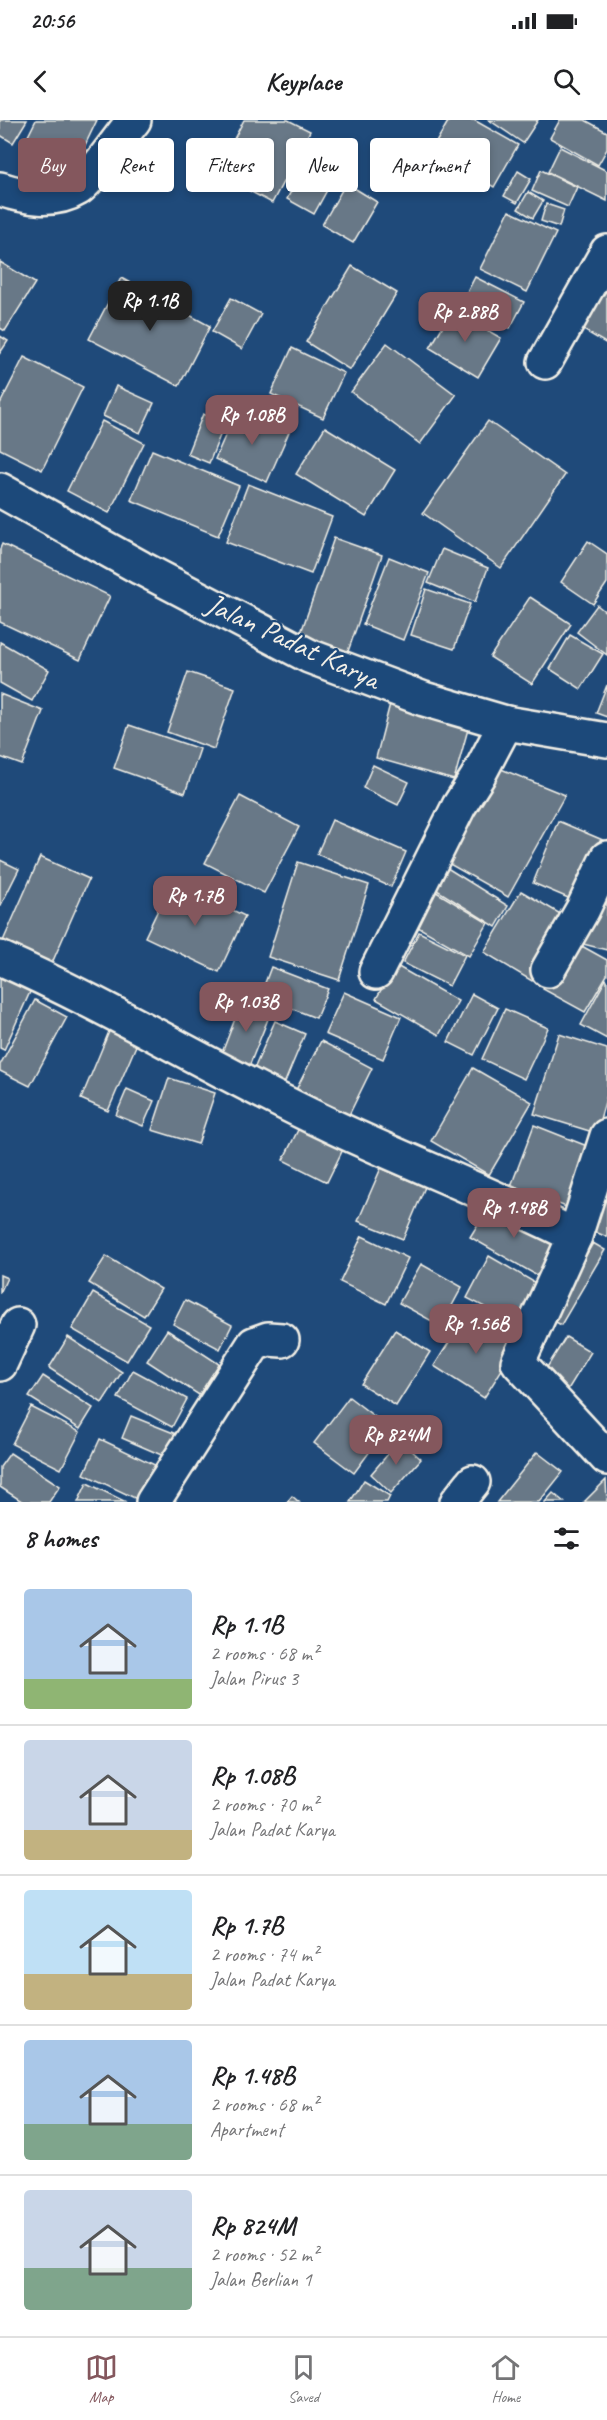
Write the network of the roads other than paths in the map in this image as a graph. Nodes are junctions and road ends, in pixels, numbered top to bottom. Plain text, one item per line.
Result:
1 (134, 120) edge
2 (0, 189) edge
3 (607, 252) edge
4 (545, 362) dead end
5 (2, 497) edge
6 (506, 723) junction
7 (607, 740) edge
8 (607, 858) edge
9 (0, 958) edge
10 (548, 970) dead end
11 (376, 972) dead end
12 (607, 1136) edge
13 (576, 1236) junction
14 (18, 1325) dead end
15 (282, 1340) dead end
16 (0, 1364) edge
17 (607, 1458) edge
18 (153, 1502) edge

1 - 2 street
3 - 4 street
5 - 6 street, Jalan Padat Karya
6 - 7 street, Jalan Padat Karya
6 - 11 street
8 - 10 street
9 - 13 street
12 - 13 street
13 - 17 street
14 - 16 street
15 - 18 street

